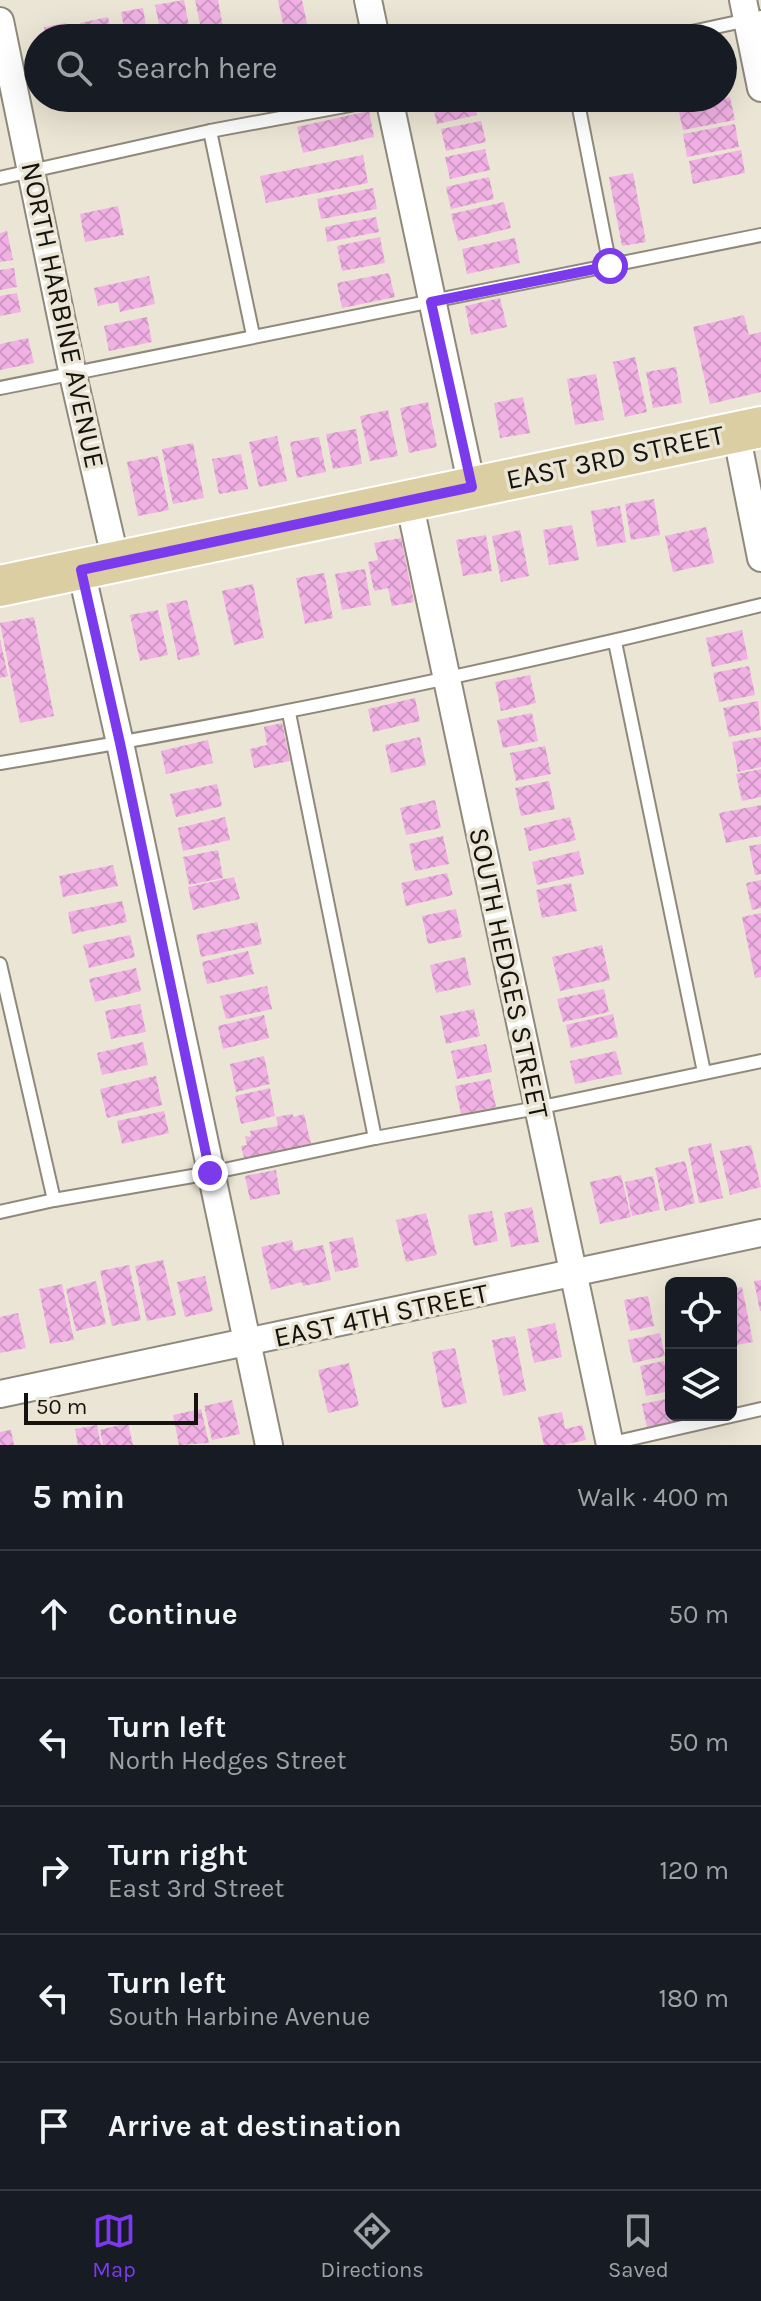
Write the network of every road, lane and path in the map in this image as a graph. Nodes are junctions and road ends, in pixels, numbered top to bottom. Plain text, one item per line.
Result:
1 (368, 0) edge
2 (750, 12) edge
3 (0, 21) edge
4 (373, 24) edge
5 (710, 24) edge
6 (761, 88) edge
7 (312, 112) edge
8 (391, 112) edge
9 (580, 112) edge
10 (210, 131) junction
11 (32, 172) junction
12 (0, 178) edge
13 (761, 235) edge
14 (610, 266) junction
15 (431, 302) junction
16 (253, 335) junction
17 (73, 375) junction
18 (0, 388) edge
19 (749, 429) edge
20 (472, 487) junction
21 (754, 488) edge
22 (409, 501) junction
23 (761, 558) edge
24 (99, 566) junction
25 (0, 586) edge
26 (761, 605) edge
27 (615, 642) junction
28 (448, 677) junction
29 (289, 713) junction
30 (120, 743) junction
31 (0, 763) edge
32 (0, 964) edge
33 (761, 1061) edge
34 (704, 1072) junction
35 (537, 1108) junction
36 (375, 1138) junction
37 (210, 1173) junction
38 (54, 1200) junction
39 (0, 1212) edge
40 (761, 1233) edge
41 (574, 1274) junction
42 (246, 1343) junction
43 (0, 1394) edge
44 (761, 1409) edge
45 (607, 1444) edge
46 (269, 1445) edge

1 - 4 street
2 - 5 lane
2 - 6 street
3 - 11 street, NORTH HARBINE AVENUE
7 - 10 lane
8 - 15 street
9 - 14 lane
10 - 11 lane
10 - 16 lane
11 - 12 lane
11 - 17 street, NORTH HARBINE AVENUE
13 - 14 lane
14 - 15 lane
15 - 16 lane
15 - 20 street
16 - 17 lane
17 - 18 lane
17 - 24 street, NORTH HARBINE AVENUE
19 - 20 main road, EAST 3RD STREET
19 - 21 street
20 - 22 main road, EAST 3RD STREET
21 - 23 street
22 - 24 main road, EAST 3RD STREET
22 - 28 street, SOUTH HEDGES STREET
24 - 25 main road, EAST 3RD STREET
24 - 30 street, NORTH HARBINE AVENUE
26 - 27 lane
27 - 28 lane
27 - 34 lane
28 - 29 lane
28 - 35 street, SOUTH HEDGES STREET
29 - 30 lane
29 - 36 lane
30 - 31 lane
30 - 37 street, NORTH HARBINE AVENUE
32 - 38 lane
33 - 34 lane
34 - 35 lane
35 - 36 lane
35 - 41 street, SOUTH HEDGES STREET
36 - 37 lane
37 - 38 lane
37 - 42 street, NORTH HARBINE AVENUE
38 - 39 lane
40 - 41 street, EAST 4TH STREET
41 - 42 street, EAST 4TH STREET
41 - 45 street, SOUTH HEDGES STREET
42 - 43 street, EAST 4TH STREET
42 - 46 street, NORTH HARBINE AVENUE
44 - 45 lane

